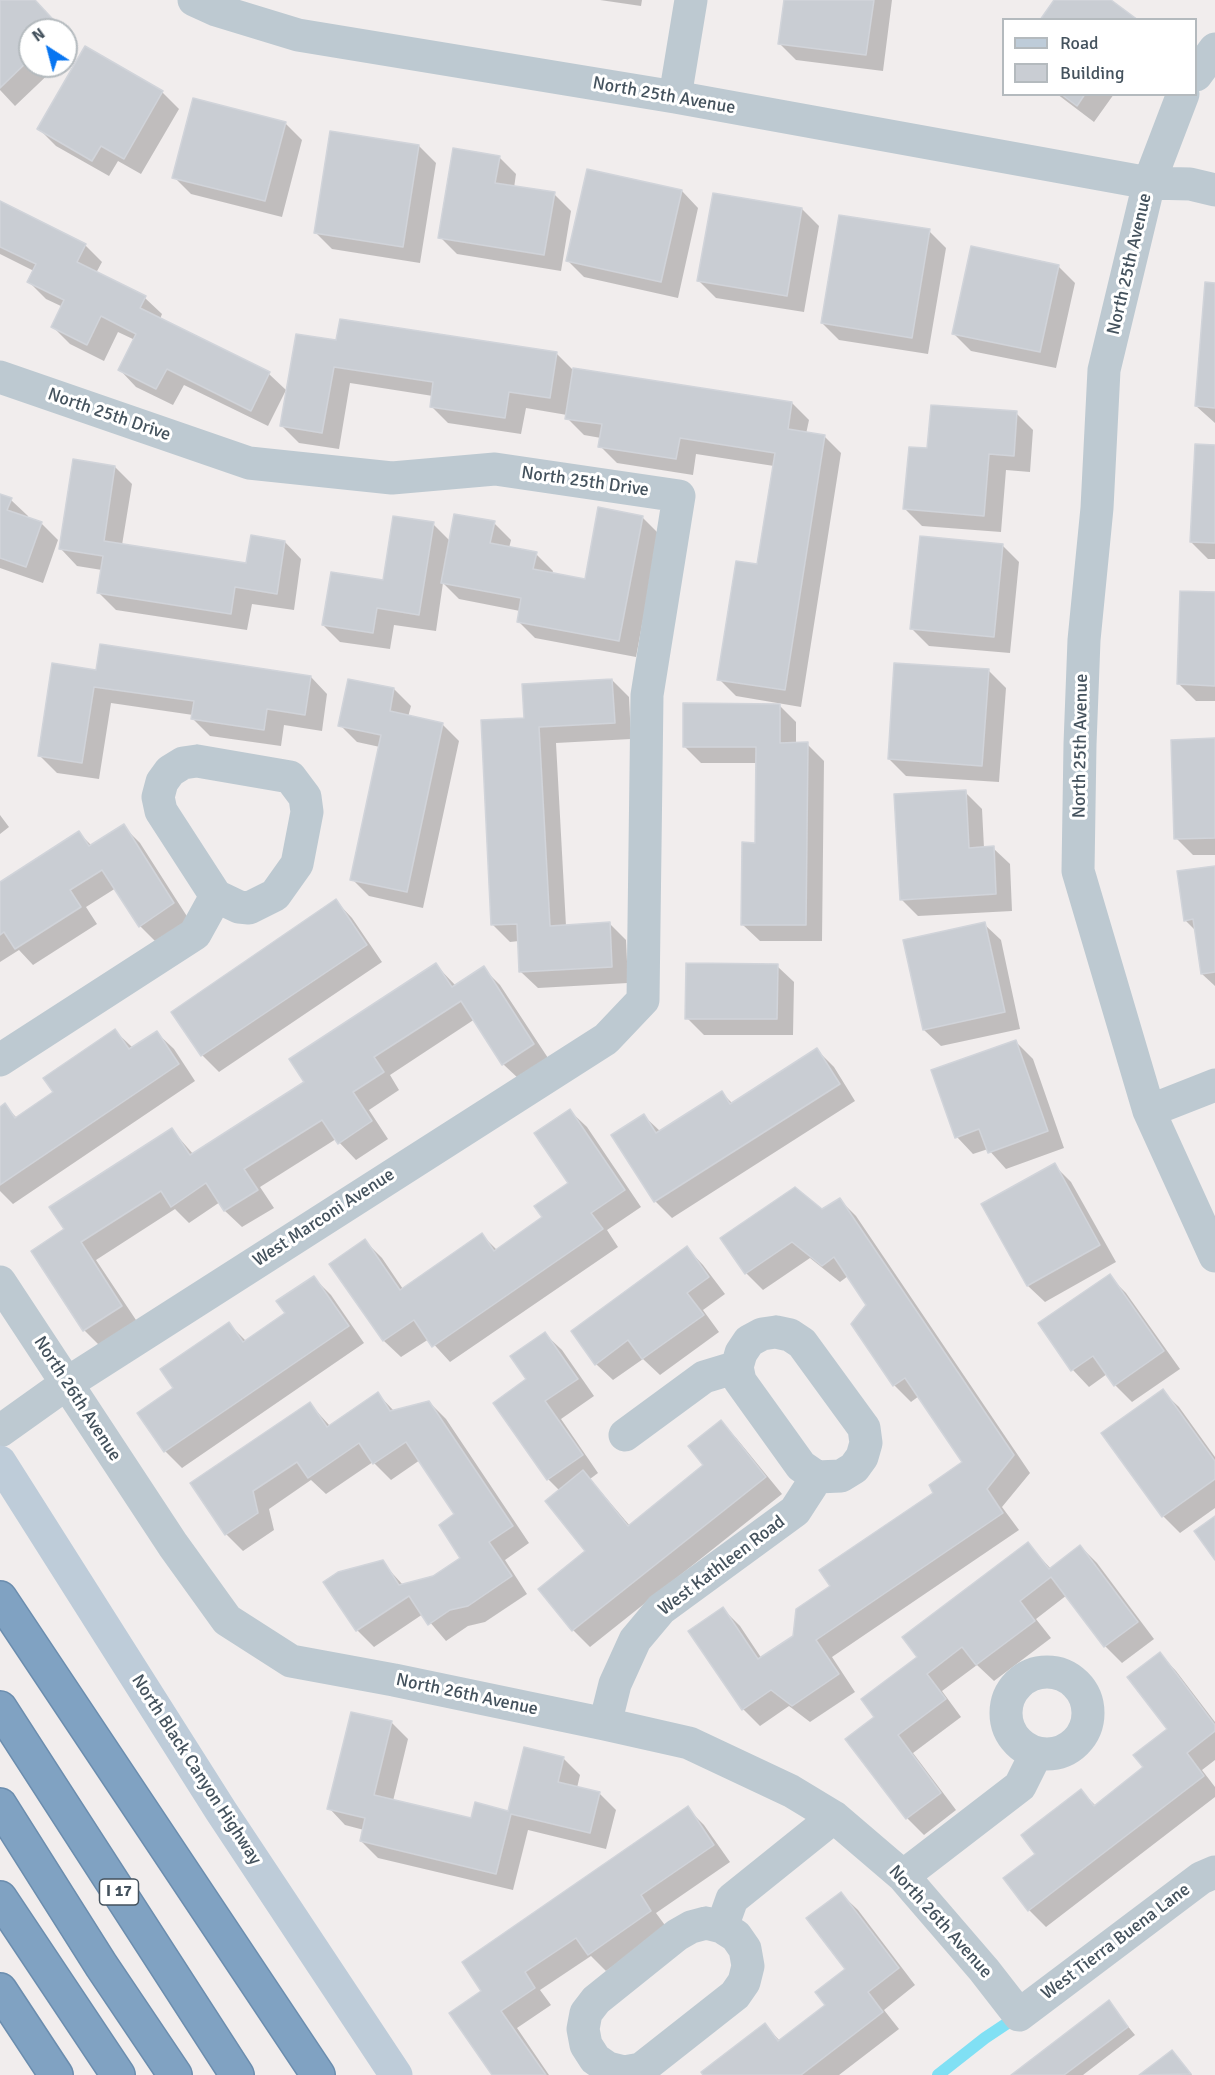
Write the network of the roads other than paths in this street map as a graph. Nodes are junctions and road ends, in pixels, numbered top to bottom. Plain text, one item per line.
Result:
1 (194, 0) edge
2 (691, 0) edge
3 (1215, 49) edge
4 (1197, 74) edge
5 (1182, 96) edge
6 (675, 97) junction
7 (1149, 183) junction
8 (1215, 190) edge
9 (0, 377) edge
10 (216, 897) junction
11 (643, 1000) joint
12 (0, 1060) edge
13 (1215, 1085) edge
14 (1149, 1111) junction
15 (1215, 1256) edge
16 (0, 1282) edge
17 (737, 1367) junction
18 (66, 1384) junction
19 (0, 1431) edge
20 (625, 1435) dead end
21 (0, 1462) edge
22 (818, 1477) junction
23 (0, 1598) edge
24 (0, 1708) edge
25 (605, 1724) junction
26 (1036, 1754) dead end
27 (0, 1805) edge
28 (834, 1817) junction
29 (1215, 1872) edge
30 (903, 1876) junction
31 (0, 1898) edge
32 (723, 1927) junction
33 (0, 1990) edge
34 (1019, 2015) joint
35 (56, 2075) edge
36 (118, 2075) edge
37 (175, 2075) edge
38 (237, 2075) edge
39 (318, 2075) edge
40 (396, 2075) edge

1 - 6 street, North 25th Avenue
2 - 6 street
3 - 4 street
5 - 7 street
6 - 7 street, North 25th Avenue
7 - 8 street
7 - 14 street, North 25th Avenue
9 - 11 street, North 25th Drive
10 - 10 street
10 - 12 street
11 - 18 street, West Marconi Avenue
13 - 14 street
14 - 15 street, North 25th Avenue
16 - 18 street, North 26th Avenue
17 - 20 street
17 - 22 street
17 - 22 street
18 - 19 street, West Marconi Avenue
18 - 25 street, North 26th Avenue
21 - 40 main road, North Black Canyon Highway
22 - 25 street, West Kathleen Road
23 - 39 highway
24 - 38 highway, I 17
25 - 28 street, North 26th Avenue
26 - 30 street
27 - 37 highway
28 - 30 street, North 26th Avenue
28 - 32 street
29 - 34 street, West Tierra Buena Lane
30 - 34 street, North 26th Avenue
31 - 36 highway
32 - 32 street
33 - 35 highway

